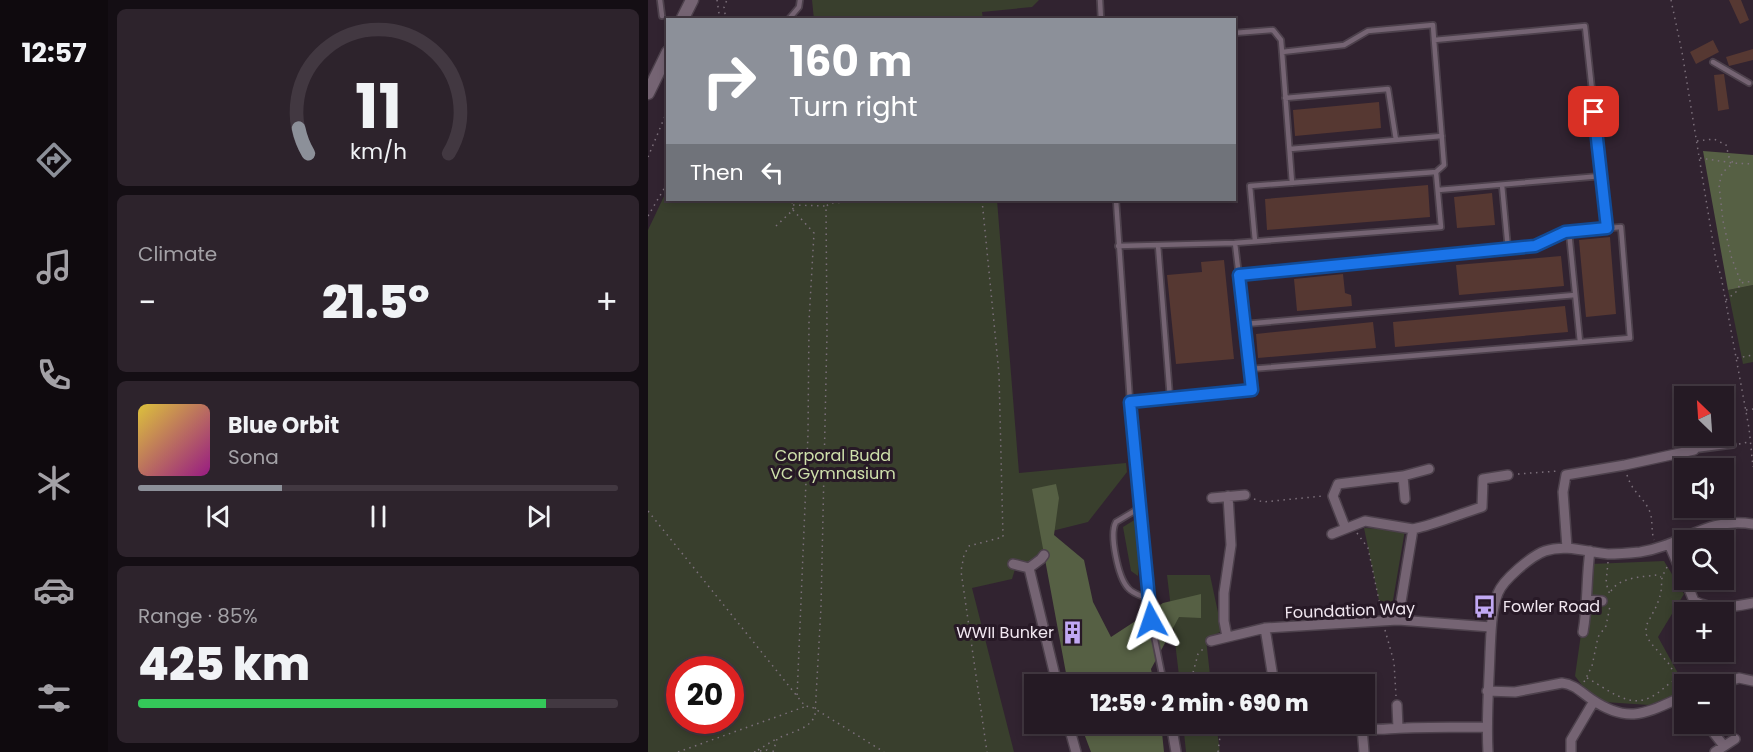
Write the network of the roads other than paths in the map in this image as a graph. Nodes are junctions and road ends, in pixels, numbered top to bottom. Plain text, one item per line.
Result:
1 (660, 0) edge
2 (692, 0) edge
3 (800, 0) edge
4 (1100, 0) edge
5 (662, 16) dead end
6 (685, 18) edge
7 (790, 18) edge
8 (1101, 18) edge
9 (1236, 33) edge
10 (1434, 40) junction
11 (1282, 52) junction
12 (666, 56) edge
13 (1713, 62) dead end
14 (1749, 83) edge
15 (648, 93) edge
16 (1285, 98) junction
17 (1442, 136) junction
18 (1396, 140) junction
19 (1290, 149) junction
20 (1436, 172) junction
21 (1601, 176) junction
22 (1292, 183) junction
23 (1502, 185) junction
24 (1438, 190) junction
25 (1116, 201) edge
26 (1607, 228) junction
27 (1569, 232) junction
28 (1255, 242) junction
29 (1235, 243) junction
30 (1158, 245) junction
31 (1118, 246) junction
32 (1508, 249) junction
33 (1239, 275) junction
34 (1575, 295) junction
35 (1245, 324) junction
36 (1580, 342) junction
37 (1250, 369) junction
38 (1170, 398) junction
39 (1130, 402) junction
40 (1724, 446) edge
41 (1694, 450) joint
42 (1481, 467) dead end
43 (1429, 469) dead end
44 (1508, 475) road end
45 (1403, 476) junction
46 (1483, 479) junction
47 (1245, 495) road end
48 (1228, 496) junction
49 (1212, 498) dead end
50 (1405, 499) dead end
51 (1141, 507) junction
52 (1753, 524) edge
53 (1346, 527) junction
54 (1413, 529) junction
55 (1332, 534) dead end
56 (1669, 544) junction
57 (1567, 548) junction
58 (1590, 551) junction
59 (1044, 555) dead end
60 (1674, 555) edge
61 (1013, 564) dead end
62 (1029, 568) junction
63 (1690, 590) edge
64 (1149, 599) junction
65 (1587, 600) junction
66 (1602, 601) dead end
67 (1753, 603) edge
68 (1398, 620) junction
69 (1491, 627) junction
70 (1265, 628) junction
71 (1583, 632) dead end
72 (1227, 637) junction
73 (1211, 641) road end
74 (1055, 674) edge
75 (1162, 674) edge
76 (1272, 674) edge
77 (1734, 680) edge
78 (1753, 681) edge
79 (1487, 691) junction
80 (1674, 700) edge
81 (1594, 701) junction
82 (1397, 705) dead end
83 (1486, 727) junction
84 (1398, 728) junction
85 (1375, 730) edge
86 (1071, 734) edge
87 (1173, 734) edge
88 (1362, 734) edge
89 (1715, 734) edge
90 (1736, 739) dead end
91 (1724, 746) junction
92 (1076, 752) edge
93 (1176, 752) edge
94 (1364, 752) edge
95 (1488, 752) edge
96 (1571, 752) edge
97 (1715, 752) edge

1 - 5 lane
2 - 6 street
3 - 7 lane
4 - 8 lane
9 - 11 lane
10 - 11 lane
10 - 17 lane
10 - 21 lane
11 - 16 lane
12 - 15 street
13 - 14 lane
16 - 18 lane
16 - 19 lane
17 - 18 lane
17 - 20 lane
18 - 19 lane
19 - 22 lane
20 - 22 lane
20 - 24 lane
21 - 23 lane
21 - 26 lane
22 - 28 lane
23 - 24 lane
23 - 32 lane
24 - 28 lane
25 - 31 lane
26 - 27 lane
26 - 36 lane
27 - 32 lane
27 - 34 lane
28 - 29 lane
29 - 30 lane
29 - 33 lane
30 - 31 lane
30 - 38 lane
31 - 39 lane
32 - 33 lane
33 - 35 lane
34 - 35 lane
34 - 36 lane
35 - 37 lane
36 - 37 lane
37 - 38 lane
38 - 39 lane
39 - 51 lane
40 - 41 lane
41 - 57 street
42 - 46 street
43 - 45 street
44 - 46 street
45 - 50 street
45 - 53 street
46 - 54 street
47 - 48 street
48 - 49 street
48 - 72 street
51 - 64 lane
51 - 64 lane
52 - 56 street
53 - 54 street
53 - 55 street
54 - 68 street
56 - 58 street
56 - 60 street
57 - 58 street
57 - 69 street
58 - 65 street
59 - 62 street
61 - 62 street
62 - 74 street
63 - 67 street
64 - 75 lane
65 - 66 street
65 - 71 street
68 - 69 street, Foundation Way
68 - 70 street, Foundation Way
69 - 79 street
70 - 72 street, Foundation Way
70 - 76 street
72 - 73 street, Foundation Way
77 - 78 street
79 - 81 street
79 - 83 street
80 - 81 street
81 - 96 street
82 - 84 street
83 - 84 street
83 - 95 street
84 - 85 street
86 - 92 street
87 - 93 street
88 - 94 street
89 - 91 street
90 - 91 street
91 - 97 street

